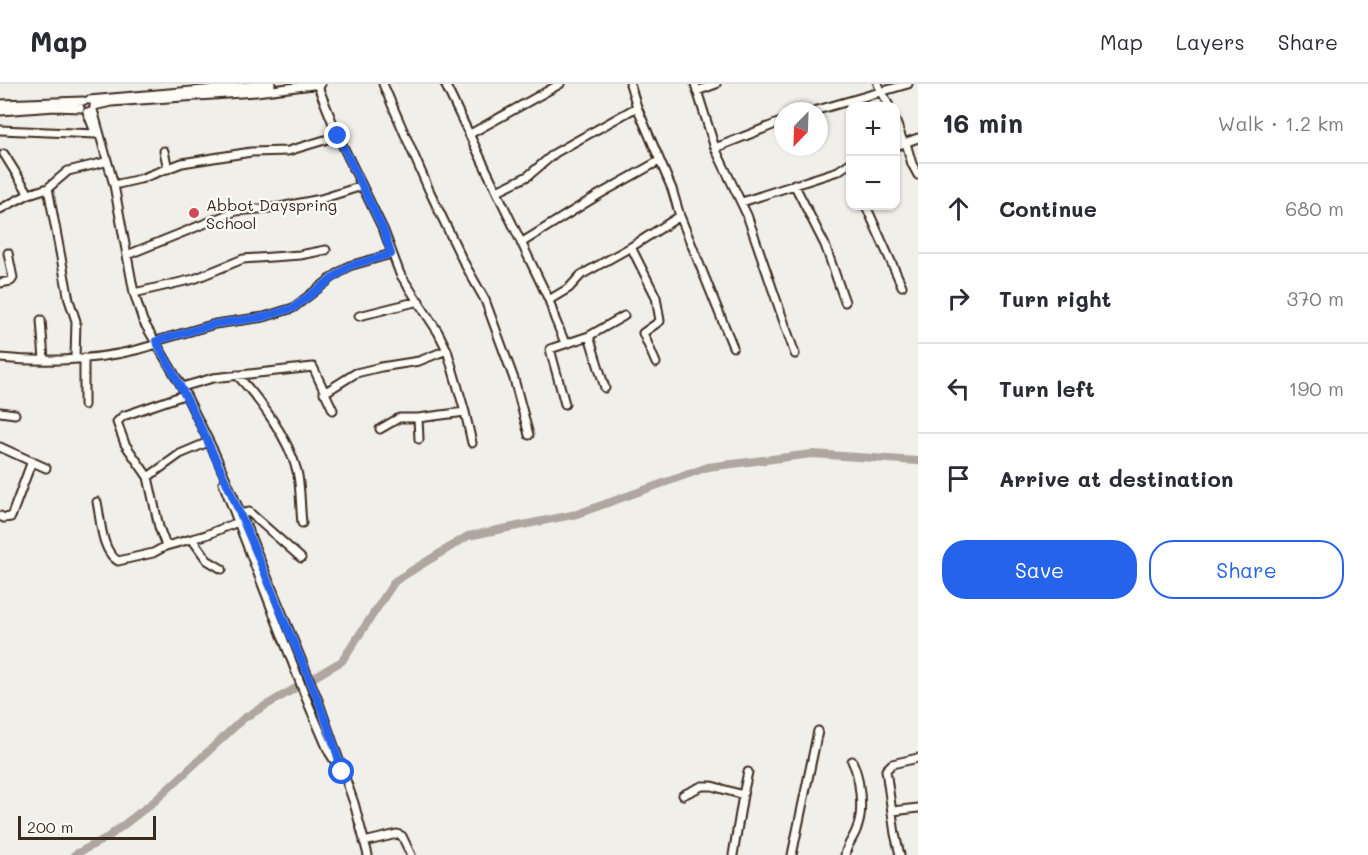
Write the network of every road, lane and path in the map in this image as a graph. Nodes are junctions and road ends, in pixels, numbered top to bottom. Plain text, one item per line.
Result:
1 (162, 84) edge
2 (271, 84) edge
3 (317, 84) edge
4 (321, 84) edge
5 (383, 84) edge
6 (444, 84) edge
7 (560, 84) edge
8 (630, 84) edge
9 (716, 84) edge
10 (878, 84) edge
11 (908, 84) edge
12 (696, 87) edge
13 (883, 91) junction
14 (162, 93) junction
15 (887, 102) edge
16 (0, 104) edge
17 (88, 106) junction
18 (637, 107) junction
19 (828, 107) edge
20 (0, 111) edge
21 (774, 125) edge
22 (0, 130) edge
23 (900, 133) edge
24 (96, 134) junction
25 (470, 134) junction
26 (338, 136) junction
27 (918, 138) edge
28 (906, 143) junction
29 (900, 145) edge
30 (715, 148) junction
31 (164, 152) dead end
32 (4, 154) dead end
33 (659, 161) junction
34 (105, 162) junction
35 (846, 168) edge
36 (168, 169) junction
37 (918, 175) edge
38 (114, 184) junction
39 (794, 184) junction
40 (362, 186) junction
41 (48, 188) junction
42 (497, 191) junction
43 (29, 194) junction
44 (742, 202) junction
45 (0, 209) edge
46 (868, 210) edge
47 (680, 216) junction
48 (521, 243) junction
49 (631, 247) junction
50 (326, 250) dead end
51 (8, 253) dead end
52 (391, 254) junction
53 (127, 255) junction
54 (0, 283) edge
55 (902, 286) dead end
56 (134, 293) junction
57 (549, 300) junction
58 (419, 301) junction
59 (846, 302) dead end
60 (359, 316) dead end
61 (624, 316) dead end
62 (41, 320) dead end
63 (589, 336) junction
64 (155, 343) junction
65 (565, 343) junction
66 (733, 347) dead end
67 (447, 350) junction
68 (795, 354) dead end
69 (0, 358) edge
70 (75, 358) junction
71 (84, 358) junction
72 (44, 360) junction
73 (656, 363) dead end
74 (237, 375) junction
75 (182, 387) junction
76 (605, 388) dead end
77 (324, 393) junction
78 (181, 396) junction
79 (565, 404) dead end
80 (84, 405) dead end
81 (333, 410) dead end
82 (0, 412) edge
83 (465, 412) junction
84 (15, 414) dead end
85 (418, 418) junction
86 (380, 429) dead end
87 (529, 435) dead end
88 (419, 439) dead end
89 (206, 443) junction
90 (472, 443) dead end
91 (0, 447) edge
92 (32, 461) junction
93 (46, 468) dead end
94 (148, 477) junction
95 (97, 502) dead end
96 (0, 516) edge
97 (239, 518) junction
98 (302, 523) dead end
99 (192, 539) junction
100 (166, 546) junction
101 (301, 558) dead end
102 (222, 569) dead end
103 (304, 678) junction
104 (818, 731) dead end
105 (918, 758) edge
106 (852, 761) dead end
107 (342, 772) junction
108 (748, 772) dead end
109 (683, 795) dead end
110 (743, 795) junction
111 (918, 808) edge
112 (893, 811) junction
113 (364, 842) junction
114 (368, 855) edge
115 (411, 855) edge
116 (734, 855) edge
117 (792, 855) edge
118 (845, 855) edge
119 (900, 855) edge

1 - 14 street
2 - 14 street
3 - 4 street
3 - 17 street
3 - 26 street
5 - 87 street
6 - 25 street
7 - 25 street
8 - 18 street
9 - 12 street
10 - 13 street
11 - 13 street
12 - 30 street
13 - 15 street
13 - 19 street
14 - 17 street
16 - 17 street
17 - 20 street
17 - 24 street
17 - 38 street
18 - 33 street
18 - 42 street
21 - 30 street
22 - 24 street
23 - 28 street
24 - 34 street
25 - 42 street
26 - 36 street
26 - 40 street
27 - 28 street
28 - 29 street
28 - 37 street
30 - 44 street
31 - 36 street
32 - 43 street
33 - 47 street
33 - 48 street
34 - 41 street
34 - 64 street
35 - 39 street
36 - 38 street
38 - 53 street
39 - 44 street
39 - 59 street
40 - 52 street
40 - 53 street
41 - 43 street
41 - 70 street
42 - 48 street
43 - 45 street
44 - 68 street
46 - 55 street
47 - 49 street
47 - 66 street
48 - 57 street
49 - 57 street
49 - 73 street
50 - 56 street
51 - 54 street
52 - 58 street
52 - 64 street
53 - 56 street
56 - 64 street
57 - 65 street
58 - 60 street
58 - 67 street
61 - 63 street
62 - 72 street
63 - 65 street
63 - 76 street
64 - 71 street
64 - 75 street
64 - 78 street
65 - 79 street
67 - 77 street
67 - 83 street
69 - 72 street
70 - 71 street
70 - 72 street
71 - 80 street
74 - 75 street
74 - 77 street
74 - 98 street
75 - 97 street
77 - 81 street
78 - 89 street
78 - 94 street
82 - 84 street
83 - 85 street
83 - 90 street
85 - 86 street
85 - 88 street
89 - 94 street
89 - 97 street
91 - 92 street
92 - 93 street
92 - 96 street
94 - 100 street
95 - 100 street
97 - 99 street
97 - 101 street
97 - 103 street
99 - 100 street
99 - 102 street
103 - 107 street
103 - 107 street
104 - 117 street
105 - 112 street
106 - 118 street
107 - 113 street
108 - 110 street
109 - 110 street
110 - 116 street
111 - 112 street
112 - 119 street
113 - 114 street
113 - 115 street

